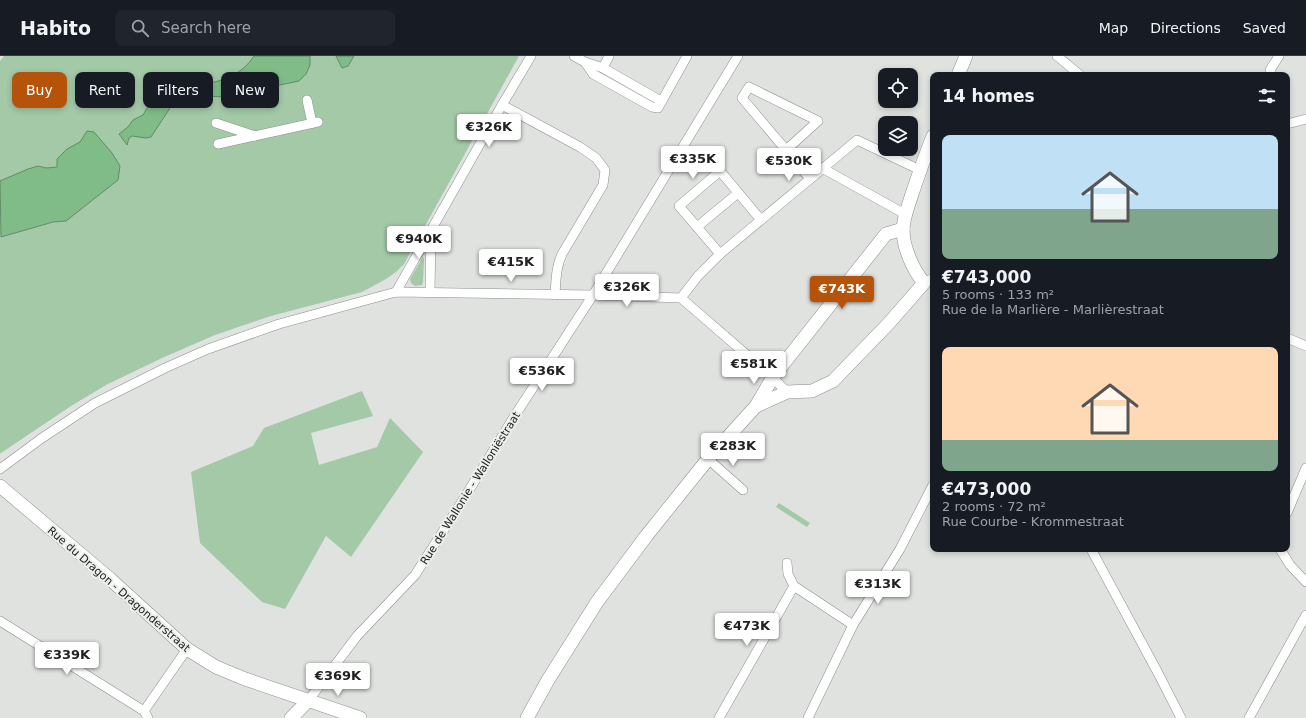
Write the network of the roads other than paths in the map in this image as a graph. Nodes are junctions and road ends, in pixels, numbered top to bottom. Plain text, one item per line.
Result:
1 (531, 56) edge
2 (574, 56) edge
3 (609, 56) edge
4 (687, 56) edge
5 (738, 56) edge
6 (966, 56) edge
7 (1057, 56) edge
8 (1279, 56) edge
9 (586, 62) junction
10 (603, 68) junction
11 (959, 72) edge
12 (1076, 72) edge
13 (1271, 72) edge
14 (307, 100) dead end
15 (661, 101) junction
16 (502, 105) junction
17 (1306, 119) edge
18 (216, 123) dead end
19 (1290, 123) edge
20 (256, 136) junction
21 (218, 144) dead end
22 (930, 144) edge
23 (786, 150) junction
24 (822, 168) junction
25 (920, 170) junction
26 (810, 179) junction
27 (738, 193) junction
28 (906, 214) junction
29 (761, 220) junction
30 (697, 227) junction
31 (903, 229) junction
32 (431, 230) junction
33 (720, 254) junction
34 (930, 281) edge
35 (430, 291) junction
36 (396, 292) junction
37 (555, 294) junction
38 (593, 295) junction
39 (681, 298) junction
40 (1290, 339) edge
41 (1306, 346) edge
42 (773, 377) junction
43 (787, 392) junction
44 (756, 406) junction
45 (708, 459) junction
46 (1306, 468) edge
47 (0, 470) edge
48 (0, 486) edge
49 (743, 490) dead end
50 (930, 491) edge
51 (1290, 506) edge
52 (1093, 552) edge
53 (1282, 552) edge
54 (787, 563) dead end
55 (1306, 582) edge
56 (794, 586) junction
57 (1306, 615) edge
58 (0, 621) edge
59 (853, 625) junction
60 (187, 649) junction
61 (308, 701) junction
62 (146, 715) edge
63 (291, 718) edge
64 (360, 718) edge
65 (527, 718) edge
66 (719, 718) edge
67 (808, 718) edge
68 (1181, 718) edge
69 (1249, 718) edge

1 - 16 street
2 - 9 street
3 - 10 street
4 - 15 street
5 - 38 street, Rue de Wallonie - Walloniëstraat
6 - 11 street
7 - 12 street
8 - 13 street
9 - 10 street
9 - 15 street
10 - 15 street
14 - 20 street
16 - 32 street
16 - 37 street
17 - 19 street
18 - 20 street
20 - 21 street
22 - 25 street
23 - 23 street
23 - 26 street
24 - 25 street
24 - 26 street
24 - 28 street
25 - 28 street
26 - 29 street
27 - 29 street
27 - 30 street
27 - 30 street
28 - 31 street
29 - 33 street
30 - 33 street
31 - 34 street
31 - 42 street
32 - 35 street
32 - 36 street
33 - 39 street
34 - 43 street
35 - 36 street
35 - 37 street
36 - 47 street
37 - 38 street
38 - 39 street
38 - 61 street, Rue de Wallonie - Walloniëstraat
39 - 42 street
40 - 41 street
42 - 43 street
42 - 44 street
43 - 44 street
44 - 45 street
45 - 49 street
45 - 65 street
46 - 51 street
48 - 60 street, Rue du Dragon - Dragonderstraat
50 - 59 street
52 - 68 street
53 - 55 street
54 - 56 street
56 - 59 street
56 - 66 street
57 - 69 street
58 - 62 street
59 - 67 street
60 - 61 street, Rue du Dragon - Dragonderstraat
60 - 62 street
61 - 63 street
61 - 64 street, Rue du Dragon - Dragonderstraat

